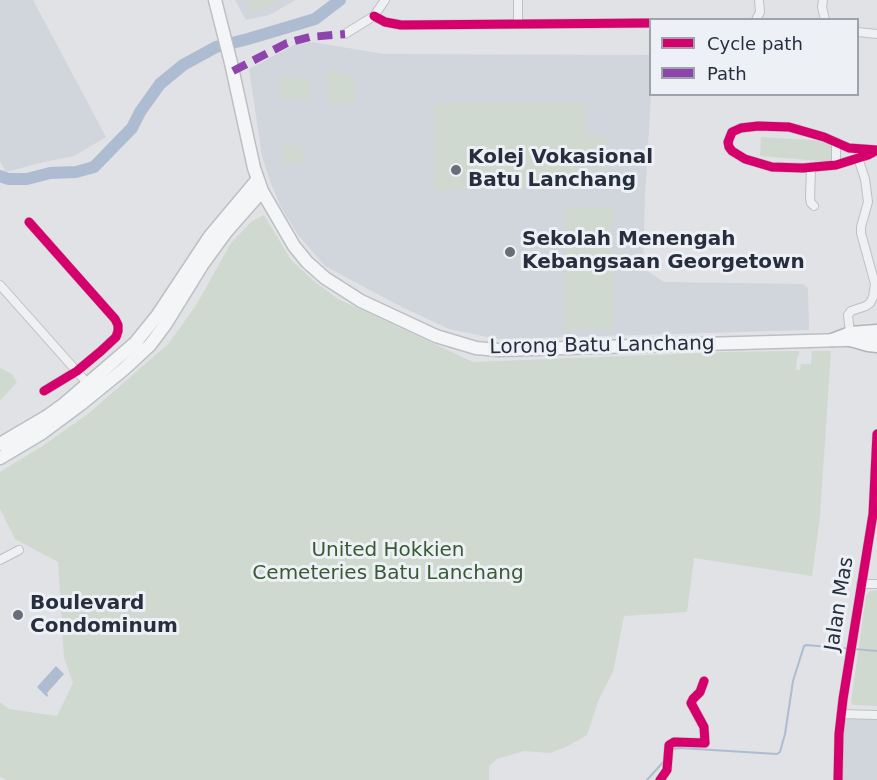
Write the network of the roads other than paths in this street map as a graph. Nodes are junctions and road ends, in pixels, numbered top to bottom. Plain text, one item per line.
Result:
1 (215, 0) edge
2 (385, 0) edge
3 (518, 0) edge
4 (759, 0) edge
5 (823, 0) edge
6 (374, 16) junction
7 (757, 18) edge
8 (824, 18) edge
9 (649, 23) edge
10 (518, 24) junction
11 (859, 32) edge
12 (345, 34) dead end
13 (877, 34) edge
14 (836, 142) junction
15 (877, 150) edge
16 (858, 158) junction
17 (836, 165) junction
18 (812, 168) junction
19 (260, 186) junction
20 (814, 206) dead end
21 (278, 219) junction
22 (235, 221) junction
23 (29, 222) dead end
24 (0, 285) edge
25 (877, 331) edge
26 (865, 342) edge
27 (77, 371) junction
28 (88, 384) junction
29 (44, 391) dead end
30 (877, 434) edge
31 (1, 444) edge
32 (877, 446) edge
33 (0, 458) edge
34 (875, 514) edge
35 (19, 550) dead end
36 (0, 560) edge
37 (861, 584) junction
38 (877, 584) edge
39 (704, 681) dead end
40 (841, 714) junction
41 (877, 715) edge
42 (837, 779) edge
43 (660, 780) edge

1 - 19 main road, Lorong Batu Lanchang
2 - 6 street
3 - 10 street
4 - 7 street
5 - 8 street
6 - 10 street
6 - 12 street
9 - 10 street
11 - 13 street
14 - 15 street
14 - 17 street
14 - 18 street
15 - 16 street
16 - 17 street
16 - 26 street
17 - 18 street
18 - 20 street
19 - 21 main road, Lorong Batu Lanchang
19 - 22 main road
19 - 28 main road
21 - 22 main road
21 - 26 main road, Lorong Batu Lanchang
22 - 33 main road
23 - 27 street
24 - 27 street
25 - 26 main road, Lorong Batu Lanchang
27 - 28 street
27 - 29 street
28 - 31 main road
30 - 32 street, Jalan Mas
32 - 34 street, Jalan Mas
34 - 37 street, Jalan Mas
35 - 36 street
37 - 38 street
37 - 40 street, Jalan Mas
39 - 43 street
40 - 41 street
40 - 42 street, Jalan Mas

